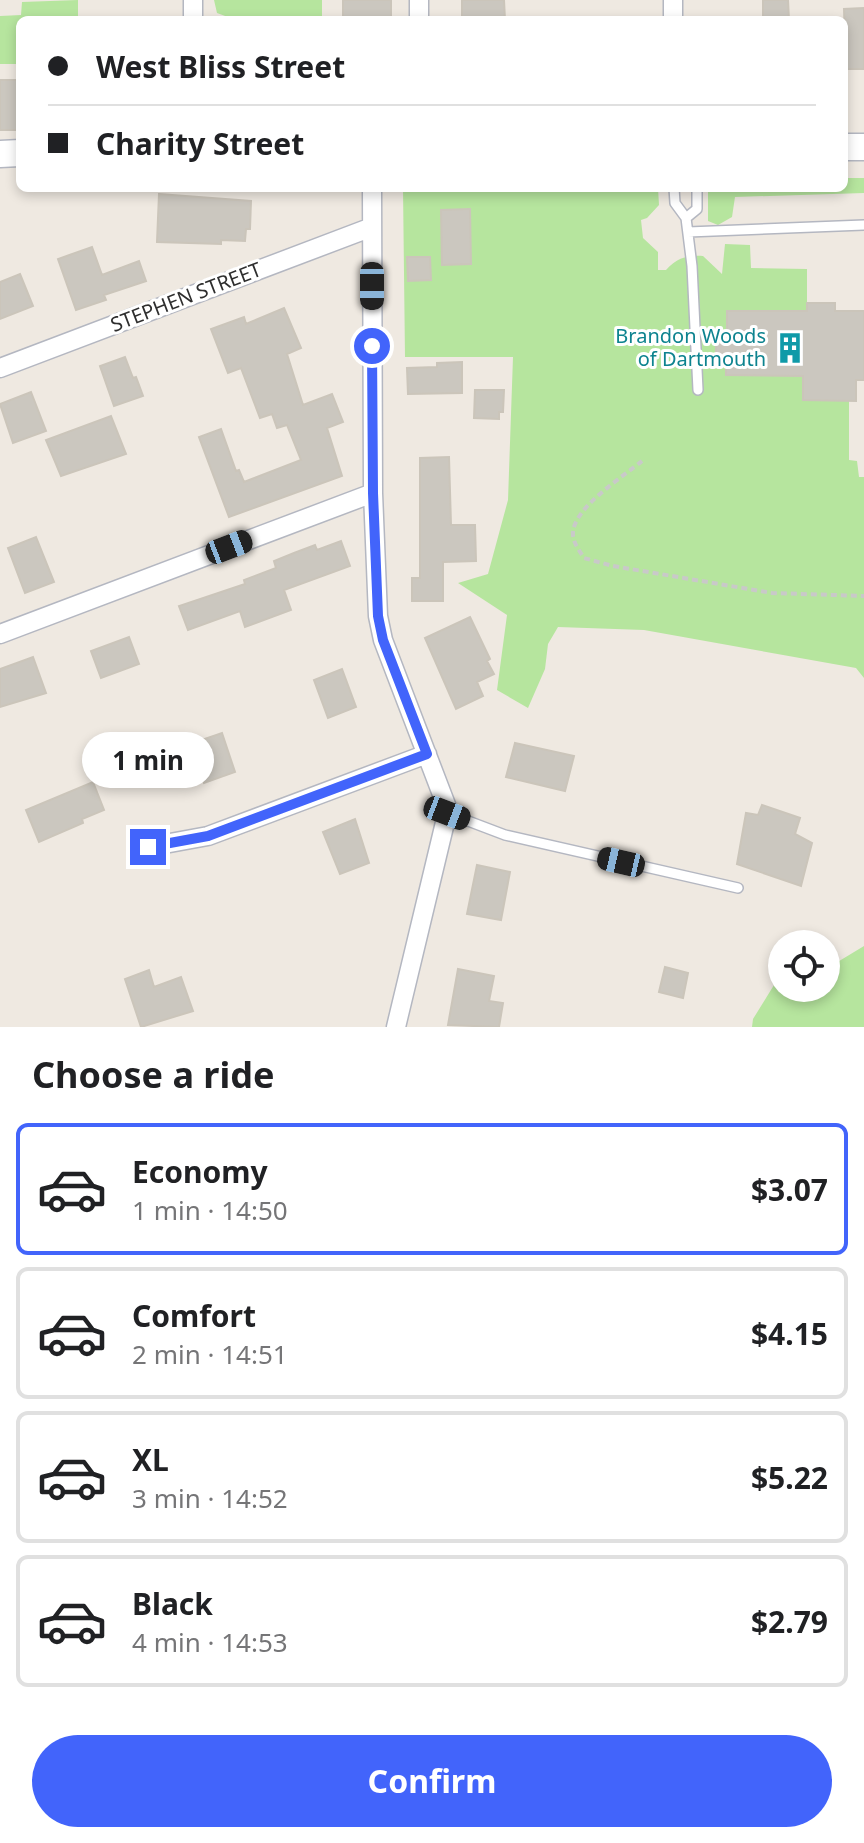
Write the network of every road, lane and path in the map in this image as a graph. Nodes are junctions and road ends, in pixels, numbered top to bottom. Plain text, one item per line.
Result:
1 (372, 192) edge
2 (674, 192) edge
3 (697, 192) edge
4 (686, 218) junction
5 (864, 225) edge
6 (372, 227) junction
7 (688, 232) junction
8 (0, 368) edge
9 (698, 390) dead end
10 (642, 461) dead end
11 (373, 493) junction
12 (864, 596) edge
13 (0, 634) edge
14 (427, 754) junction
15 (447, 813) junction
16 (148, 847) dead end
17 (738, 888) dead end
18 (396, 1027) edge

1 - 6 street
2 - 4 lane
3 - 4 lane
4 - 7 lane
5 - 7 lane
6 - 8 street, STEPHEN STREET
6 - 11 street
7 - 9 lane
10 - 12 path
11 - 13 street
11 - 14 street
14 - 15 street
14 - 16 street
15 - 17 lane
15 - 18 street

